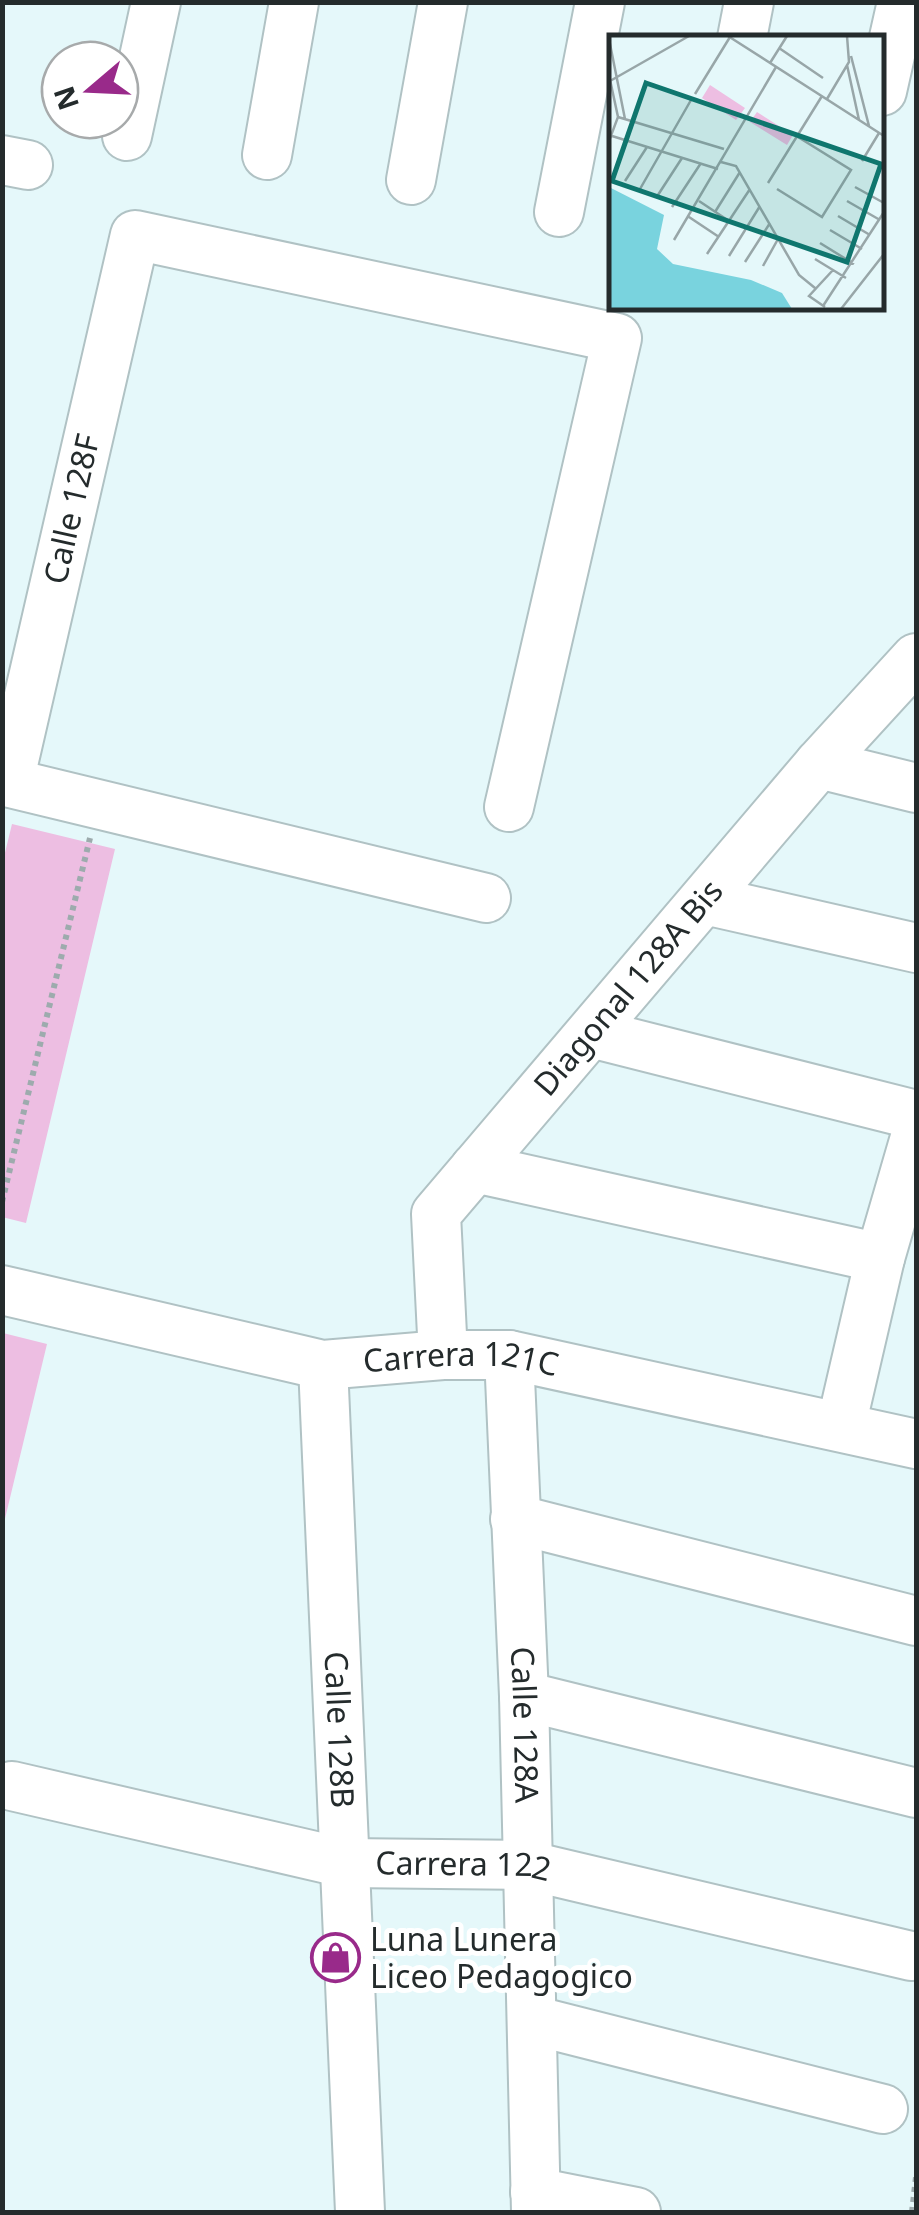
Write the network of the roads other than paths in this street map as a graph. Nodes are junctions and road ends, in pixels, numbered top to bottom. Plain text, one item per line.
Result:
1 (156, 2) edge
2 (294, 2) edge
3 (443, 2) edge
4 (600, 2) edge
5 (750, 2) edge
6 (902, 2) edge
7 (743, 35) edge
8 (140, 79) edge
9 (884, 83) edge
10 (267, 155) dead end
11 (412, 180) dead end
12 (560, 212) dead end
13 (916, 658) edge
14 (819, 764) junction
15 (6, 782) edge
16 (916, 788) edge
17 (509, 807) dead end
18 (486, 898) dead end
19 (705, 900) junction
20 (916, 948) edge
21 (592, 1033) junction
22 (916, 1115) edge
23 (916, 1134) edge
24 (474, 1168) junction
25 (880, 1258) junction
26 (2, 1290) edge
27 (508, 1355) junction
28 (443, 1356) junction
29 (323, 1365) junction
30 (841, 1426) junction
31 (916, 1444) edge
32 (515, 1519) junction
33 (916, 1621) edge
34 (524, 1696) junction
35 (12, 1786) dead end
36 (916, 1793) edge
37 (345, 1863) junction
38 (526, 1865) junction
39 (911, 1956) dead end
40 (532, 2020) junction
41 (883, 2109) dead end
42 (536, 2202) edge
43 (360, 2212) edge
44 (636, 2212) edge

1 - 8 street
2 - 10 street
3 - 11 street
4 - 12 street
5 - 7 street
6 - 9 street
13 - 14 street, Diagonal 128A Bis
14 - 16 street
14 - 19 street, Diagonal 128A Bis
15 - 17 street, Calle 128F
15 - 18 street
19 - 20 street
19 - 21 street, Diagonal 128A Bis
21 - 22 street
21 - 24 street, Diagonal 128A Bis
23 - 25 street
24 - 25 street
24 - 28 street, Diagonal 128A Bis
25 - 30 street
26 - 29 street, Carrera 121C
27 - 28 street, Carrera 121C
27 - 30 street, Carrera 121C
27 - 32 street, Calle 128A
28 - 29 street, Carrera 121C
29 - 37 street, Calle 128B
30 - 31 street, Carrera 121C
32 - 33 street
32 - 34 street, Calle 128A
34 - 36 street
34 - 38 street, Calle 128A
35 - 37 street, Carrera 122
37 - 38 street, Carrera 122
37 - 43 street, Calle 128B
38 - 39 street, Carrera 122
38 - 40 street, Calle 128A
40 - 41 street
40 - 42 street, Calle 128A
42 - 44 street

